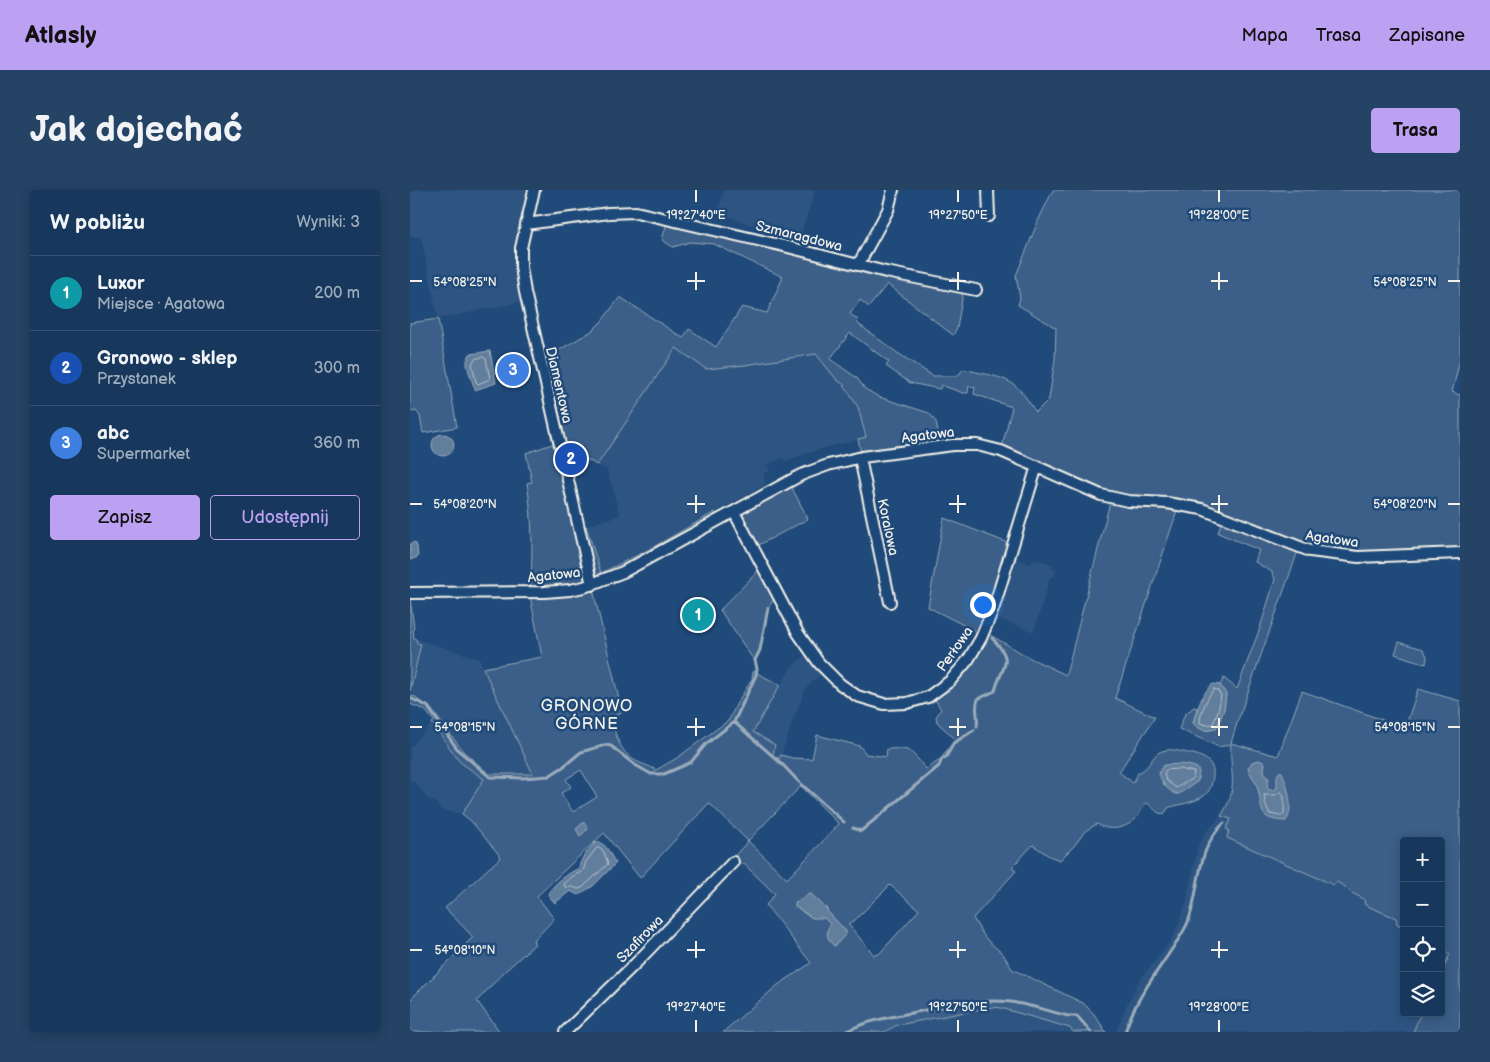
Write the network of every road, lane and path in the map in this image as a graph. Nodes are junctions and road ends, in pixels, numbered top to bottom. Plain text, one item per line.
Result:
1 (534, 190) edge
2 (894, 190) edge
3 (988, 190) edge
4 (989, 216) dead end
5 (526, 224) junction
6 (858, 265) junction
7 (976, 290) dead end
8 (860, 458) junction
9 (1037, 466) junction
10 (734, 512) junction
11 (1460, 553) edge
12 (592, 585) junction
13 (410, 592) edge
14 (890, 602) dead end
15 (733, 862) dead end
16 (565, 1032) edge

1 - 5 street, Diamentowa
2 - 6 street
3 - 4 street
5 - 6 street, Szmaragdowa
5 - 12 street, Diamentowa
6 - 7 street, Szmaragdowa
8 - 9 street, Agatowa
8 - 10 street, Agatowa
8 - 14 street, Koralowa
9 - 10 street, Perłowa
9 - 11 street, Agatowa
10 - 12 street, Agatowa
12 - 13 street, Agatowa
15 - 16 street, Szafirowa

